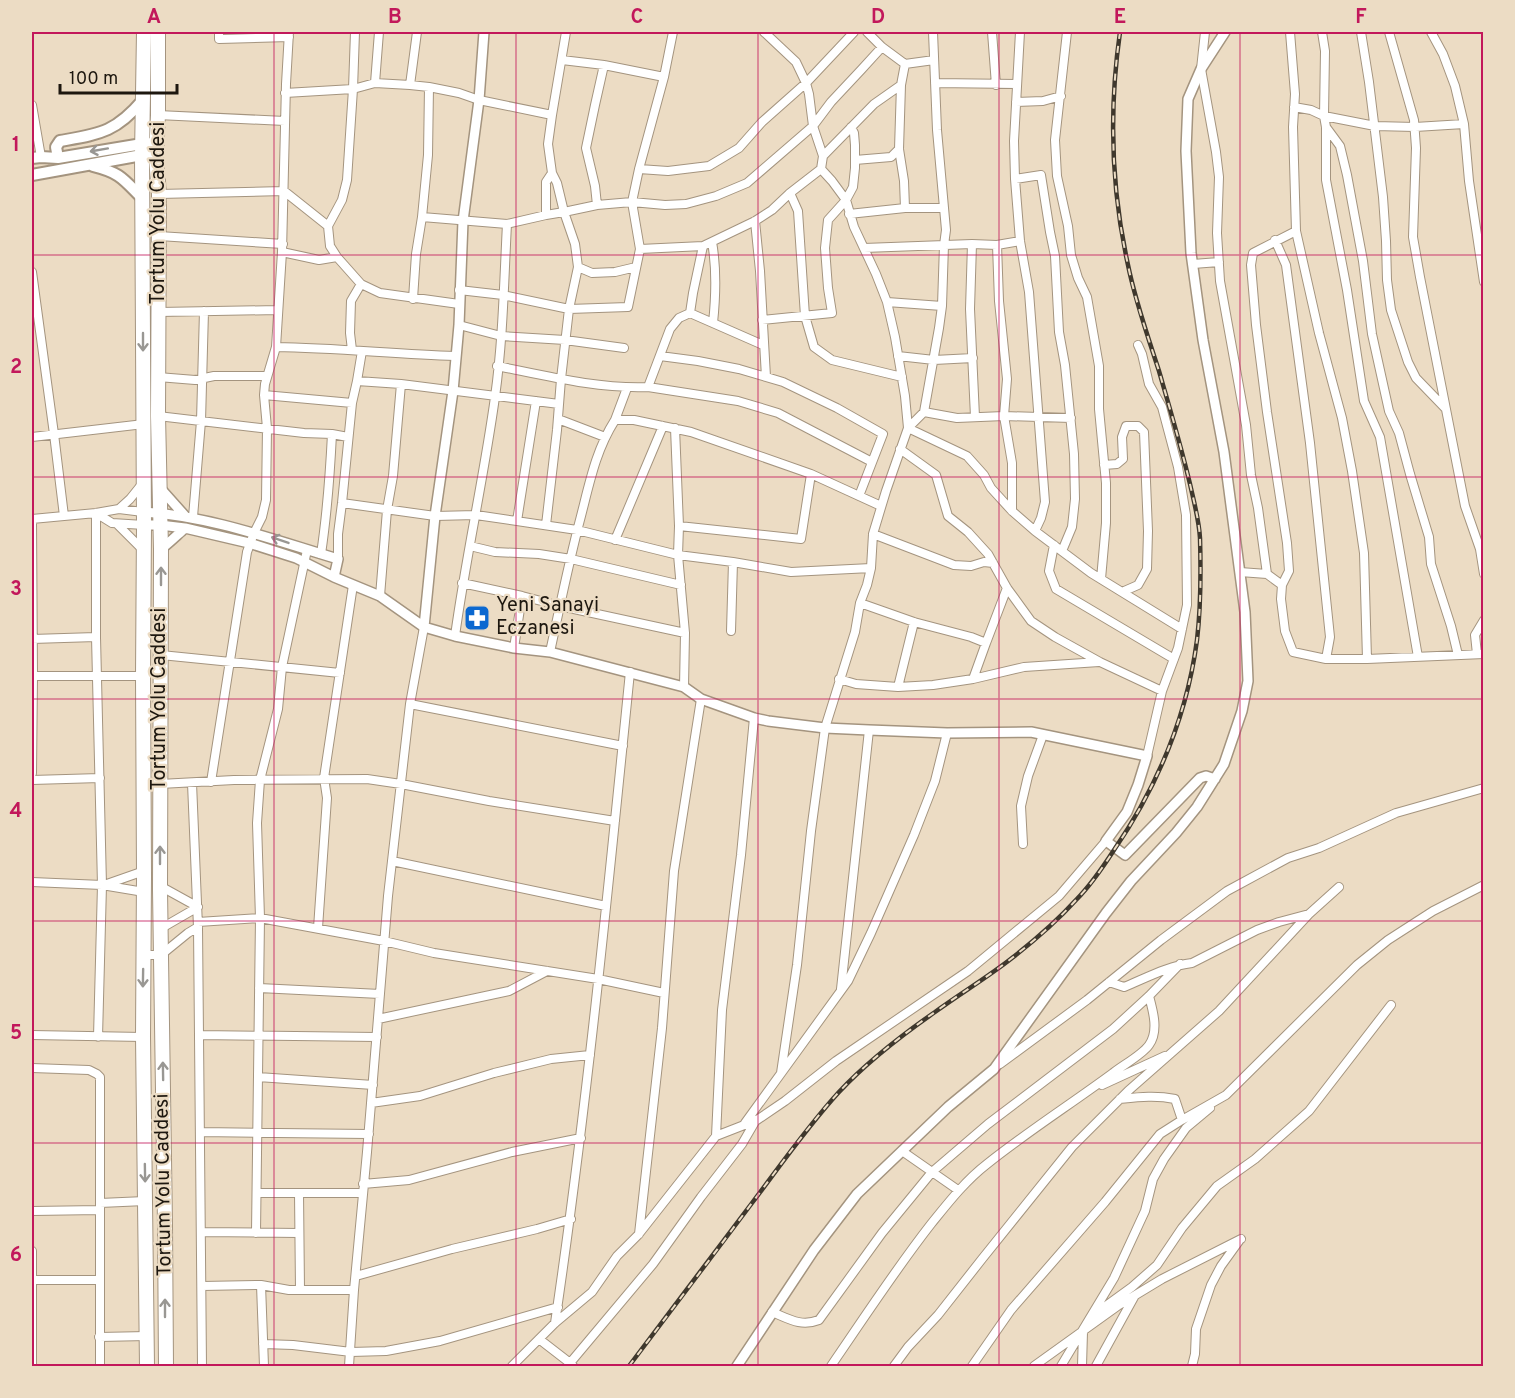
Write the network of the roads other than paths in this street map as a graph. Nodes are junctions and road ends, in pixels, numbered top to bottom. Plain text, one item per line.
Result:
1 (144, 32) edge
2 (158, 32) edge
3 (219, 32) edge
4 (355, 32) edge
5 (379, 32) edge
6 (417, 32) edge
7 (484, 32) edge
8 (566, 32) edge
9 (673, 32) edge
10 (764, 32) edge
11 (854, 32) edge
12 (867, 32) edge
13 (933, 32) edge
14 (992, 32) edge
15 (1020, 32) edge
16 (1067, 32) edge
17 (1205, 32) edge
18 (1225, 32) edge
19 (1290, 32) edge
20 (1322, 32) edge
21 (1361, 32) edge
22 (1389, 32) edge
23 (1431, 32) edge
24 (289, 34) edge
25 (882, 47) junction
26 (562, 60) junction
27 (934, 60) junction
28 (905, 64) junction
29 (604, 65) junction
30 (1201, 69) junction
31 (664, 76) junction
32 (375, 83) junction
33 (806, 83) junction
34 (935, 83) junction
35 (1017, 84) junction
36 (410, 85) junction
37 (996, 85) junction
38 (901, 86) junction
39 (429, 87) junction
40 (353, 89) junction
41 (285, 93) junction
42 (1061, 96) junction
43 (143, 100) junction
44 (479, 100) junction
45 (1016, 102) junction
46 (32, 105) edge
47 (1294, 107) junction
48 (158, 115) junction
49 (552, 115) junction
50 (1324, 116) junction
51 (285, 121) junction
52 (1464, 124) junction
53 (813, 126) junction
54 (1375, 126) junction
55 (850, 127) junction
56 (1326, 127) junction
57 (1415, 127) junction
58 (149, 149) junction
59 (899, 149) junction
60 (823, 156) junction
61 (36, 158) edge
62 (58, 158) junction
63 (855, 160) junction
64 (90, 165) junction
65 (639, 169) junction
66 (821, 169) junction
67 (552, 173) junction
68 (32, 175) edge
69 (1015, 179) junction
70 (284, 191) junction
71 (790, 193) junction
72 (159, 194) junction
73 (143, 199) junction
74 (846, 200) junction
75 (632, 202) junction
76 (597, 205) junction
77 (905, 208) junction
78 (944, 208) junction
79 (564, 212) junction
80 (849, 214) junction
81 (546, 215) junction
82 (422, 217) junction
83 (463, 221) junction
84 (755, 221) junction
85 (507, 224) junction
86 (328, 226) junction
87 (1296, 231) junction
88 (159, 236) junction
89 (1275, 240) junction
90 (1020, 241) junction
91 (708, 244) junction
92 (972, 244) junction
93 (944, 245) junction
94 (997, 245) junction
95 (283, 248) junction
96 (864, 248) junction
97 (640, 249) junction
98 (336, 257) junction
99 (1219, 262) junction
100 (1193, 264) junction
101 (578, 267) junction
102 (636, 267) junction
103 (32, 272) edge
104 (1484, 282) edge
105 (361, 284) junction
106 (459, 290) junction
107 (503, 295) junction
108 (413, 299) junction
109 (887, 302) junction
110 (459, 304) junction
111 (942, 306) junction
112 (34, 309) edge
113 (568, 309) junction
114 (278, 310) junction
115 (204, 311) junction
116 (159, 312) junction
117 (690, 313) junction
118 (805, 316) junction
119 (762, 320) junction
120 (713, 323) junction
121 (459, 324) junction
122 (501, 336) junction
123 (565, 340) junction
124 (764, 345) junction
125 (1138, 345) dead end
126 (276, 347) junction
127 (624, 348) dead end
128 (352, 350) junction
129 (362, 351) junction
130 (455, 356) junction
131 (660, 356) junction
132 (898, 356) junction
133 (973, 358) junction
134 (934, 360) junction
135 (498, 366) junction
136 (267, 376) junction
137 (158, 377) junction
138 (766, 377) junction
139 (902, 377) junction
140 (203, 378) junction
141 (561, 379) junction
142 (357, 381) junction
143 (401, 384) junction
144 (648, 387) junction
145 (627, 388) junction
146 (453, 391) junction
147 (264, 395) junction
148 (495, 395) junction
149 (536, 401) junction
150 (352, 403) junction
151 (559, 404) junction
152 (1446, 408) junction
153 (924, 412) junction
154 (158, 416) junction
155 (1004, 416) junction
156 (1038, 416) junction
157 (975, 417) junction
158 (1071, 417) junction
159 (558, 419) junction
160 (615, 420) junction
161 (201, 421) junction
162 (144, 424) junction
163 (663, 426) junction
164 (267, 428) junction
165 (675, 428) junction
166 (908, 428) junction
167 (54, 434) junction
168 (332, 434) junction
169 (605, 436) junction
170 (32, 437) edge
171 (348, 437) junction
172 (900, 449) junction
173 (872, 462) junction
174 (1104, 465) junction
175 (812, 474) junction
176 (143, 483) junction
177 (160, 488) junction
178 (859, 496) junction
179 (342, 503) junction
180 (881, 506) junction
181 (119, 509) junction
182 (387, 510) junction
183 (1012, 511) junction
184 (96, 513) junction
185 (476, 515) junction
186 (64, 516) junction
187 (435, 516) junction
188 (189, 517) junction
189 (144, 518) junction
190 (160, 519) junction
191 (32, 520) edge
192 (517, 521) junction
193 (117, 524) junction
194 (546, 525) junction
195 (679, 526) junction
196 (185, 528) junction
197 (577, 530) junction
198 (1035, 531) junction
199 (254, 533) junction
200 (873, 534) junction
201 (615, 540) junction
202 (249, 543) junction
203 (1054, 544) junction
204 (470, 546) junction
205 (143, 549) junction
206 (161, 549) junction
207 (307, 550) junction
208 (1062, 550) junction
209 (321, 554) junction
210 (678, 555) junction
211 (338, 559) junction
212 (571, 559) junction
213 (32, 560) edge
214 (304, 562) junction
215 (733, 562) junction
216 (993, 563) junction
217 (871, 568) junction
218 (1240, 572) junction
219 (1267, 574) junction
220 (1484, 574) edge
221 (334, 577) junction
222 (1101, 579) junction
223 (462, 583) junction
224 (353, 585) junction
225 (681, 585) junction
226 (1282, 585) junction
227 (1007, 588) junction
228 (1122, 592) junction
229 (380, 596) junction
230 (522, 596) junction
231 (32, 599) edge
232 (860, 603) junction
233 (560, 606) junction
234 (1484, 620) edge
235 (914, 622) junction
236 (424, 627) junction
237 (1182, 629) junction
238 (731, 631) dead end
239 (685, 633) junction
240 (455, 636) junction
241 (96, 637) junction
242 (32, 639) edge
243 (986, 643) junction
244 (514, 648) junction
245 (549, 652) junction
246 (1480, 654) edge
247 (161, 655) junction
248 (1458, 655) junction
249 (1418, 657) junction
250 (1174, 659) junction
251 (1326, 659) junction
252 (1367, 659) junction
253 (230, 662) junction
254 (1100, 662) junction
255 (282, 668) junction
256 (630, 672) junction
257 (340, 673) junction
258 (98, 675) junction
259 (32, 676) edge
260 (143, 676) junction
261 (839, 679) junction
262 (973, 679) junction
263 (684, 687) junction
264 (898, 687) junction
265 (1162, 691) junction
266 (701, 699) junction
267 (410, 704) junction
268 (754, 718) junction
269 (825, 728) junction
270 (869, 730) junction
271 (947, 733) junction
272 (1043, 735) junction
273 (623, 746) junction
274 (1147, 756) junction
275 (32, 773) edge
276 (100, 778) junction
277 (324, 778) junction
278 (1215, 779) junction
279 (32, 780) edge
280 (260, 780) junction
281 (211, 782) junction
282 (192, 783) junction
283 (160, 784) junction
284 (401, 784) junction
285 (1484, 788) edge
286 (615, 821) junction
287 (1106, 841) junction
288 (1023, 844) dead end
289 (392, 861) junction
290 (144, 871) junction
291 (32, 882) edge
292 (102, 885) junction
293 (1484, 885) edge
294 (160, 886) junction
295 (1339, 887) dead end
296 (144, 892) junction
297 (606, 906) junction
298 (198, 907) junction
299 (1309, 914) junction
300 (260, 918) junction
301 (198, 924) junction
302 (318, 928) junction
303 (160, 929) junction
304 (384, 941) junction
305 (144, 955) junction
306 (161, 955) junction
307 (1180, 964) junction
308 (547, 971) junction
309 (598, 979) junction
310 (1109, 982) junction
311 (259, 988) junction
312 (841, 991) junction
313 (664, 993) junction
314 (380, 994) junction
315 (1149, 996) junction
316 (1391, 1005) dead end
317 (378, 1019) junction
318 (32, 1035) edge
319 (199, 1035) junction
320 (258, 1036) junction
321 (98, 1037) junction
322 (143, 1037) junction
323 (376, 1037) junction
324 (1172, 1053) junction
325 (590, 1055) junction
326 (32, 1061) edge
327 (32, 1069) edge
328 (994, 1069) junction
329 (782, 1073) junction
330 (258, 1077) junction
331 (373, 1085) junction
332 (1087, 1092) junction
333 (1226, 1095) junction
334 (1120, 1099) junction
335 (371, 1103) junction
336 (757, 1119) junction
337 (1182, 1120) junction
338 (744, 1124) junction
339 (200, 1132) junction
340 (257, 1132) junction
341 (369, 1134) junction
342 (716, 1136) junction
343 (580, 1138) junction
344 (902, 1151) junction
345 (932, 1172) junction
346 (363, 1188) junction
347 (958, 1190) junction
348 (257, 1193) junction
349 (299, 1193) junction
350 (145, 1201) junction
351 (100, 1206) junction
352 (32, 1211) edge
353 (571, 1219) junction
354 (201, 1232) junction
355 (256, 1233) junction
356 (299, 1233) junction
357 (638, 1235) junction
358 (32, 1251) edge
359 (356, 1276) junction
360 (32, 1280) edge
361 (100, 1280) junction
362 (261, 1285) junction
363 (202, 1286) junction
364 (300, 1290) junction
365 (354, 1290) junction
366 (1135, 1295) junction
367 (558, 1307) junction
368 (772, 1312) junction
369 (1092, 1316) junction
370 (555, 1323) junction
371 (1083, 1330) junction
372 (147, 1335) junction
373 (99, 1337) junction
374 (539, 1339) junction
375 (32, 1340) edge
376 (263, 1344) junction
377 (351, 1352) junction
378 (571, 1365) edge
379 (32, 1366) edge
380 (100, 1366) edge
381 (147, 1366) edge
382 (165, 1366) edge
383 (202, 1366) edge
384 (264, 1366) edge
385 (349, 1366) edge
386 (512, 1366) edge
387 (737, 1366) edge
388 (831, 1366) edge
389 (894, 1366) edge
390 (972, 1366) edge
391 (1034, 1366) edge
392 (1061, 1366) edge
393 (1082, 1366) edge
394 (1096, 1366) edge
395 (1192, 1366) edge

1 - 43 highway, Tortum Yolu Caddesi
2 - 48 highway, Tortum Yolu Caddesi
3 - 24 street
4 - 40 street
5 - 32 street
6 - 36 street
7 - 44 street
8 - 26 street
9 - 31 street
10 - 33 street
11 - 33 street
12 - 25 street
13 - 27 street
14 - 37 street
15 - 35 street
16 - 42 street
17 - 30 street
18 - 30 street
19 - 47 street
20 - 50 street
21 - 54 street
22 - 57 street
23 - 52 street
24 - 41 street
25 - 28 street
25 - 53 street
26 - 29 street
26 - 49 street
27 - 28 street
27 - 34 street
28 - 38 street
29 - 31 street
29 - 76 street
30 - 99 street
30 - 100 street
31 - 65 street
32 - 36 street
32 - 40 street
33 - 53 street
33 - 65 street
34 - 37 street
34 - 78 street
35 - 37 street
35 - 45 street
36 - 39 street
38 - 55 street
38 - 59 street
39 - 44 street
39 - 82 street
40 - 41 street
40 - 86 street
41 - 51 street
42 - 45 street
42 - 174 street
43 - 58 highway, Tortum Yolu Caddesi
43 - 62 main road
44 - 49 street
44 - 83 street
45 - 69 street
46 - 61 street
47 - 50 street
47 - 87 street
48 - 51 street
48 - 58 highway, Tortum Yolu Caddesi
49 - 67 street
50 - 54 street
50 - 56 street
51 - 70 street
52 - 57 street
52 - 104 street
53 - 60 street
53 - 75 street
54 - 57 street
54 - 152 street
55 - 60 street
55 - 63 street
56 - 248 street
56 - 249 street
57 - 152 street
58 -> 62 main road
58 - 64 main road
58 - 72 highway, Tortum Yolu Caddesi
58 - 73 highway, Tortum Yolu Caddesi
59 - 63 street
59 - 77 street
60 - 66 street
61 - 62 main road
63 - 74 street
64 - 68 main road
64 - 73 main road
65 - 75 street
66 - 71 street
66 - 74 street
67 - 79 street
67 - 81 street
69 - 90 street
69 - 158 street
70 - 72 street
70 - 86 street
70 - 95 street
71 - 84 street
71 - 118 street
72 - 88 highway, Tortum Yolu Caddesi
73 -> 162 highway, Tortum Yolu Caddesi
74 - 80 street
74 - 118 street
75 - 76 street
75 - 97 street
76 - 79 street
77 - 78 street
77 - 80 street
78 - 93 street
79 - 81 street
79 - 101 street
80 - 96 street
81 - 85 street
82 - 83 street
82 - 108 street
83 - 85 street
83 - 106 street
84 - 91 street
84 - 119 street
85 - 107 street
86 - 98 street
87 - 89 street
87 - 252 street
88 - 95 street
88 - 116 highway, Tortum Yolu Caddesi
89 - 226 street
89 - 251 street
90 - 94 street
90 - 156 street
91 - 97 street
91 - 117 street
91 - 120 street
92 - 93 street
92 - 94 street
92 - 133 street
93 - 96 street
93 - 111 street
94 - 155 street
95 - 98 street
95 - 114 street
96 - 109 street
97 - 102 street
98 - 105 street
99 - 100 street
99 - 219 street
100 - 218 street
101 - 102 street
101 - 113 street
102 - 113 street
103 - 112 street
105 - 108 street
105 - 128 street
106 - 107 street
106 - 110 street
107 - 113 street
107 - 122 street
108 - 110 street
109 - 111 street
109 - 132 street
110 - 121 street
111 - 134 street
112 - 167 street
113 - 123 street
114 - 115 street
114 - 126 street
115 - 116 street
115 - 140 street
116 - 137 highway, Tortum Yolu Caddesi
117 - 120 street
117 - 131 street
118 - 119 street
118 - 139 street
119 - 124 street
120 - 124 street
121 - 122 street
121 - 130 street
122 - 123 street
122 - 135 street
123 - 127 street
123 - 141 street
124 - 138 street
125 - 237 street
126 - 128 street
126 - 136 street
128 - 129 street
129 - 130 street
129 - 142 street
130 - 146 street
131 - 138 street
131 - 144 street
132 - 134 street
132 - 139 street
133 - 134 street
133 - 157 street
134 - 153 street
135 - 141 street
135 - 148 street
136 - 140 street
136 - 147 street
137 - 140 street
137 - 154 highway, Tortum Yolu Caddesi
138 - 173 street
139 - 166 street
140 - 161 street
141 - 145 street
141 - 151 street
142 - 143 street
142 - 150 street
143 - 146 street
143 - 182 street
144 - 145 street
144 - 173 street
145 - 160 street
146 - 148 street
146 - 187 street
147 - 150 street
147 - 164 street
148 - 149 street
148 - 185 street
149 - 151 street
149 - 192 street
150 - 171 street
151 - 159 street
152 - 220 street
153 - 157 street
153 - 166 street
154 - 161 street
154 - 177 highway, Tortum Yolu Caddesi
155 - 156 street
155 - 157 street
155 - 183 street
156 - 158 street
156 - 198 street
158 - 208 street
159 - 169 street
159 - 194 street
160 - 163 street
160 - 169 street
161 - 164 street
161 - 188 street
162 - 167 street
162 - 176 highway, Tortum Yolu Caddesi
163 - 165 street
163 - 201 street
164 - 168 street
164 - 199 street
165 - 175 street
165 - 195 street
166 - 172 street
166 - 183 street
167 - 170 street
167 - 186 street
168 - 171 street
168 - 209 street
169 - 197 street
171 - 179 street
172 - 180 street
172 - 216 street
173 - 178 street
174 - 222 street
174 - 228 street
175 - 178 street
175 - 195 street
176 - 181 street
176 - 189 highway, Tortum Yolu Caddesi
177 - 188 street
177 - 190 highway, Tortum Yolu Caddesi
178 - 180 street
179 - 182 street
179 - 211 street
180 - 200 street
181 - 184 street
181 - 189 street
182 - 187 street
182 - 229 street
183 - 198 street
184 - 186 street
184 - 193 street
184 - 241 street
185 - 187 street
185 - 192 street
185 - 204 street
186 - 191 street
187 - 236 street
188 - 190 street
188 - 199 street
189 - 190 street
189 - 190 street
189 - 193 street
189 - 205 highway, Tortum Yolu Caddesi
190 - 196 street
190 - 206 highway, Tortum Yolu Caddesi
191 - 213 street
192 - 194 street
193 - 205 street
194 - 197 street
195 - 210 street
196 - 202 street
196 - 206 street
197 - 201 street
197 - 212 street
198 - 203 street
199 - 202 street
207 -> 199 street
200 - 216 street
200 - 217 street
201 - 210 street
202 - 214 street
202 - 253 street
203 - 208 street
203 - 250 street
204 - 212 street
204 - 223 street
205 - 260 highway, Tortum Yolu Caddesi
247 -> 206 highway, Tortum Yolu Caddesi
207 - 209 street
207 - 214 street
208 - 222 street
209 - 211 street
210 - 215 street
210 - 225 street
211 - 221 street
212 - 225 street
212 - 233 street
213 - 231 street
214 - 221 street
214 - 255 street
215 - 217 street
215 - 238 street
216 - 227 street
217 - 232 street
218 - 219 street
218 - 278 street
219 - 226 street
221 - 224 street
222 - 228 street
223 - 230 street
223 - 240 street
224 - 229 street
224 - 257 street
225 - 239 street
226 - 251 street
227 - 243 street
227 - 254 street
228 - 237 street
229 - 236 street
230 - 233 street
230 - 244 street
231 - 242 street
232 - 235 street
232 - 261 street
233 - 239 street
233 - 245 street
234 - 246 street
235 - 243 street
235 - 264 street
236 - 240 street
236 - 267 street
237 - 250 street
239 - 263 street
240 - 244 street
241 - 242 street
241 - 258 street
242 - 259 street
243 - 262 street
244 - 245 street
245 - 256 street
246 - 248 street
247 - 253 street
247 - 283 highway, Tortum Yolu Caddesi
248 - 249 street
249 - 252 street
250 - 265 street
251 - 252 street
253 - 255 street
253 - 281 street
254 - 262 street
254 - 265 street
255 - 257 street
255 - 280 street
256 - 263 street
256 - 273 street
257 - 277 street
258 - 259 street
258 - 260 street
258 - 276 street
259 - 275 street
260 - 290 highway, Tortum Yolu Caddesi
261 - 264 street
261 - 269 street
262 - 264 street
263 - 266 street
265 - 274 street
266 - 268 street
266 - 313 street
267 - 273 street
267 - 284 street
268 - 269 street
268 - 342 street
269 - 270 street
269 - 329 street
270 - 271 street
270 - 312 street
271 - 272 street
271 - 312 street
272 - 274 street
272 - 288 street
273 - 286 street
274 - 287 street
276 - 279 street
276 - 292 street
277 - 280 street
277 - 284 street
277 - 302 street
278 - 287 street
278 - 328 street
280 - 281 street
280 - 300 street
281 - 282 street
282 - 283 street
282 - 298 street
294 -> 283 highway, Tortum Yolu Caddesi
284 - 286 street
284 - 289 street
285 - 310 street
286 - 297 street
287 - 336 street
289 - 297 street
289 - 304 street
290 - 292 street
290 - 296 highway, Tortum Yolu Caddesi
291 - 292 street
292 - 296 street
292 - 321 street
293 - 333 street
294 - 298 street
294 - 303 highway, Tortum Yolu Caddesi
295 - 299 street
296 - 305 highway, Tortum Yolu Caddesi
297 - 309 street
298 - 301 street
298 - 303 street
299 - 307 street
299 - 324 street
300 - 301 street
300 - 302 street
300 - 311 street
301 - 306 street
301 - 319 street
302 - 304 street
303 - 306 highway, Tortum Yolu Caddesi
304 - 308 street
304 - 314 street
305 - 306 street
305 -> 322 highway, Tortum Yolu Caddesi
382 -> 306 highway, Tortum Yolu Caddesi
307 - 310 street
307 - 315 street
308 - 309 street
308 - 317 street
309 - 313 street
309 - 325 street
310 - 328 street
311 - 314 street
311 - 320 street
312 - 329 street
313 - 357 street
314 - 317 street
315 - 332 street
315 - 345 street
316 - 369 street
317 - 323 street
318 - 321 street
319 - 320 street
319 - 339 street
320 - 323 street
320 - 330 street
321 - 322 street
322 -> 350 highway, Tortum Yolu Caddesi
323 - 331 street
324 - 332 street
324 - 334 street
325 - 335 street
325 - 343 street
326 - 327 street
327 - 351 street
328 - 344 street
329 - 338 street
330 - 331 street
330 - 340 street
331 - 335 street
332 - 347 street
333 - 337 street
333 - 369 street
334 - 337 street
334 - 389 street
335 - 341 street
336 - 338 street
336 - 378 street
337 - 390 street
338 - 342 street
339 - 340 street
339 - 354 street
340 - 341 street
340 - 348 street
341 - 346 street
342 - 357 street
343 - 346 street
343 - 353 street
344 - 345 street
344 - 368 street
345 - 347 street
345 - 368 street
346 - 349 street
346 - 359 street
347 - 388 street
348 - 349 street
348 - 355 street
349 - 356 street
350 - 351 street
350 - 372 highway, Tortum Yolu Caddesi
351 - 352 street
351 - 361 street
353 - 359 street
353 - 367 street
354 - 355 street
354 - 363 street
355 - 356 street
356 - 364 street
357 - 370 street
358 - 360 street
359 - 365 street
360 - 361 street
360 - 375 street
361 - 373 street
362 - 363 street
362 - 364 street
362 - 376 street
363 - 383 street
364 - 365 street
365 - 377 street
366 - 371 street
366 - 394 street
366 - 395 street
367 - 370 street
367 - 377 street
368 - 387 street
369 - 371 street
370 - 374 street
371 - 391 street
371 - 392 street
371 - 393 street
372 - 373 street
372 - 381 highway, Tortum Yolu Caddesi
373 - 380 street
374 - 378 street
374 - 386 street
375 - 379 street
376 - 377 street
376 - 384 street
377 - 385 street

